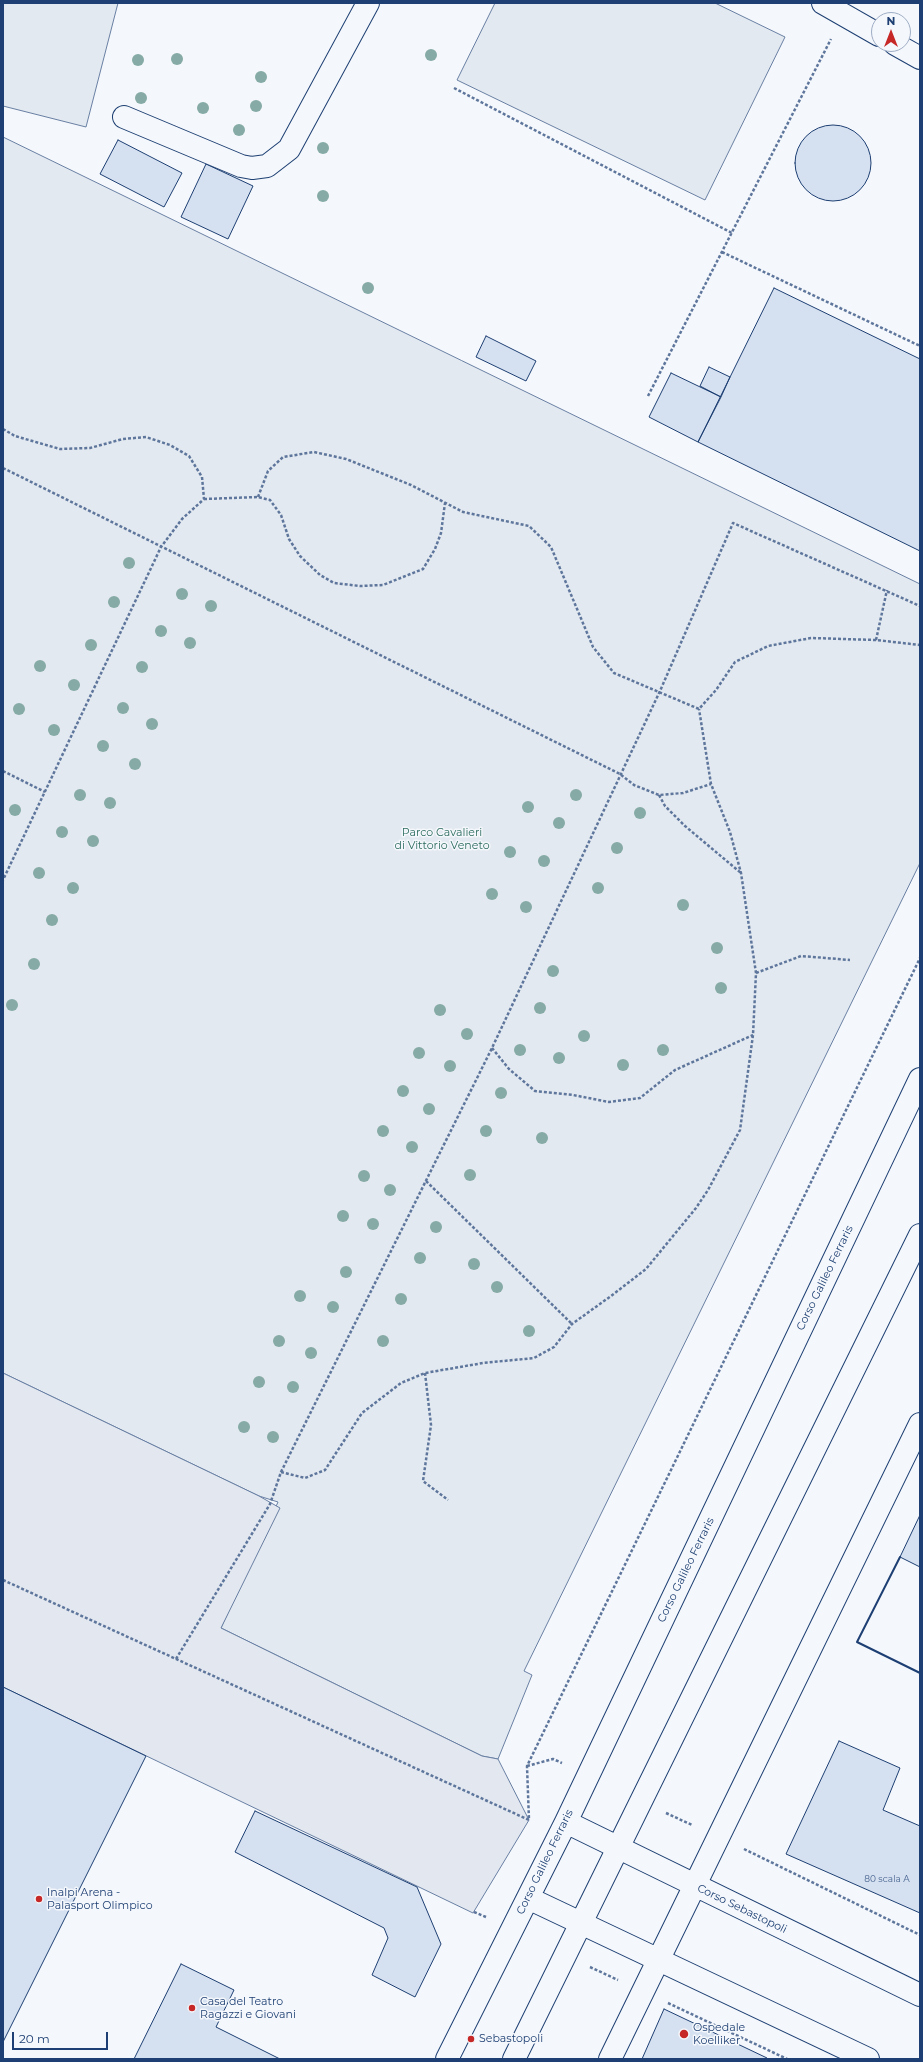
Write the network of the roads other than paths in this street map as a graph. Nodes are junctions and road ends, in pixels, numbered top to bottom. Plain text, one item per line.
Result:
1 (368, 3) edge
2 (823, 3) edge
3 (871, 30) edge
4 (909, 52) edge
5 (920, 58) edge
6 (124, 117) dead end
7 (920, 1079) edge
8 (920, 1235) edge
9 (920, 1424) edge
10 (566, 1822) junction
11 (619, 1848) junction
12 (694, 1886) junction
13 (528, 1898) junction
14 (582, 1923) junction
15 (659, 1958) junction
16 (920, 1995) edge
17 (447, 2059) edge
18 (514, 2059) edge
19 (610, 2059) edge
20 (868, 2059) edge

1 - 6 street
2 - 3 street
4 - 5 street
7 - 10 street, Corso Galileo Ferraris
8 - 11 street
9 - 12 street
10 - 11 street, Corso Sebastopoli
10 - 13 street, Corso Galileo Ferraris
11 - 12 street, Corso Sebastopoli
11 - 14 street
12 - 15 street
12 - 16 street, Corso Sebastopoli
13 - 14 street
13 - 17 street, Corso Galileo Ferraris
14 - 15 street
14 - 18 street
15 - 19 street
15 - 20 street

